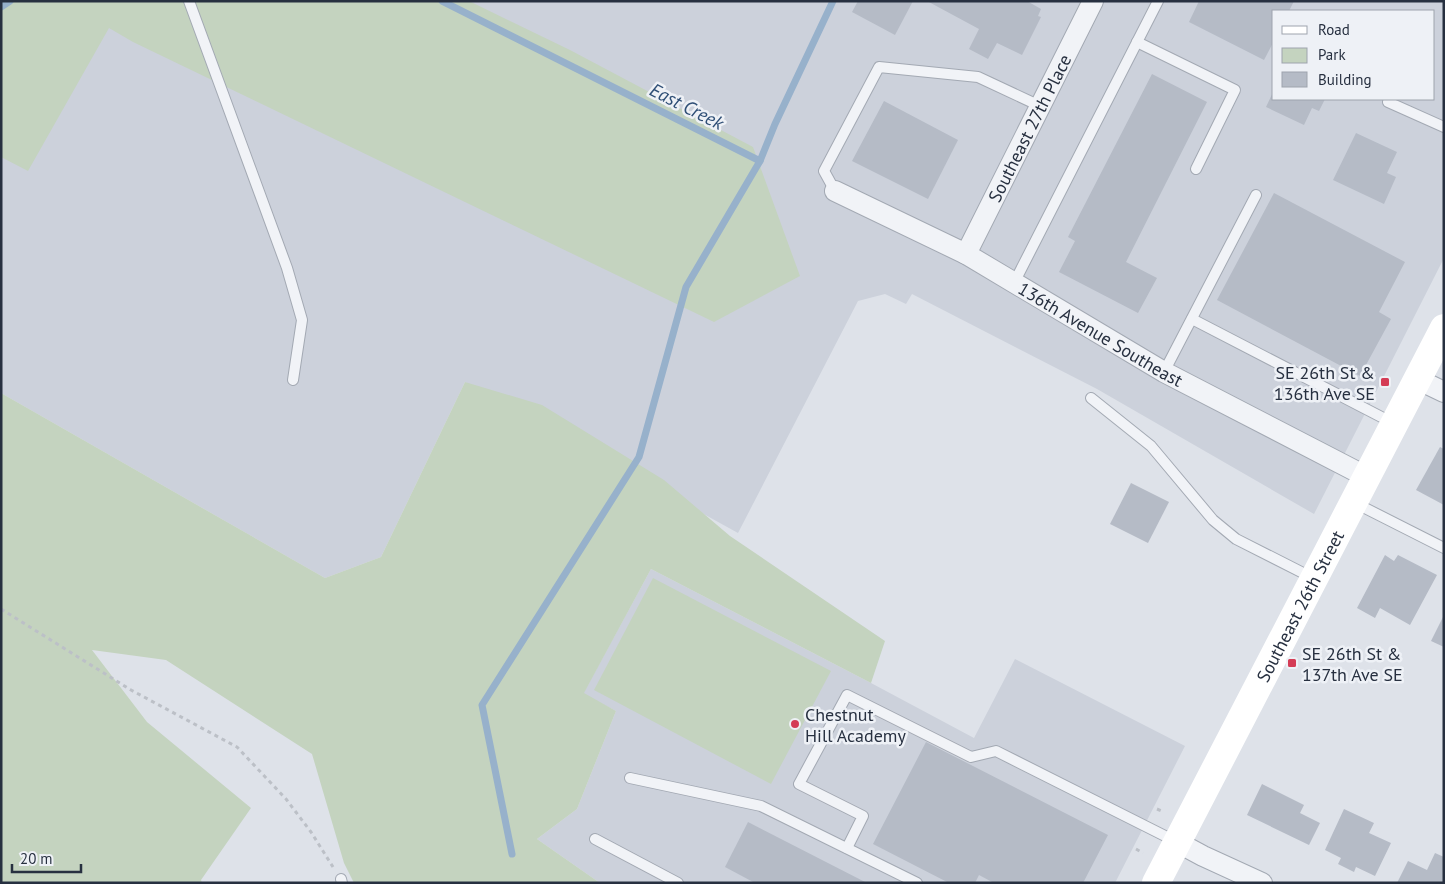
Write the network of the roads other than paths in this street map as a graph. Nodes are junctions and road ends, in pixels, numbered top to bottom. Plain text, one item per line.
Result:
1 (189, 1) edge
2 (1093, 1) edge
3 (1158, 1) edge
4 (1137, 42) junction
5 (1388, 102) dead end
6 (1040, 106) junction
7 (1444, 127) edge
8 (1196, 169) dead end
9 (835, 191) joint
10 (1256, 195) dead end
11 (966, 254) junction
12 (1014, 282) junction
13 (1192, 318) junction
14 (1444, 328) edge
15 (1164, 372) junction
16 (1417, 379) junction
17 (294, 380) dead end
18 (1444, 392) edge
19 (1091, 398) dead end
20 (1395, 424) junction
21 (1367, 477) junction
22 (1354, 502) junction
23 (1444, 548) edge
24 (1314, 578) junction
25 (630, 778) dead end
26 (595, 839) dead end
27 (1177, 842) junction
28 (847, 848) junction
29 (678, 883) edge
30 (917, 883) edge
31 (1156, 883) edge
32 (1262, 883) edge

1 - 17 lane
2 - 6 street, Southeast 27th Place
3 - 4 lane
4 - 8 lane
4 - 12 lane
5 - 7 lane
6 - 9 lane
6 - 11 street, Southeast 27th Place
9 - 11 street, 136th Avenue Southeast
10 - 13 lane
11 - 12 street, 136th Avenue Southeast
12 - 15 street, 136th Avenue Southeast
13 - 15 lane
13 - 20 lane
14 - 16 street, Southeast 26th Street
15 - 21 street, 136th Avenue Southeast
16 - 18 street
16 - 20 street, Southeast 26th Street
19 - 24 lane
20 - 21 street, Southeast 26th Street
21 - 22 street, Southeast 26th Street
22 - 23 lane
22 - 24 street, Southeast 26th Street
24 - 27 street, Southeast 26th Street
25 - 28 lane
26 - 29 lane
27 - 28 lane
27 - 31 street, Southeast 26th Street
27 - 32 street
28 - 30 lane

